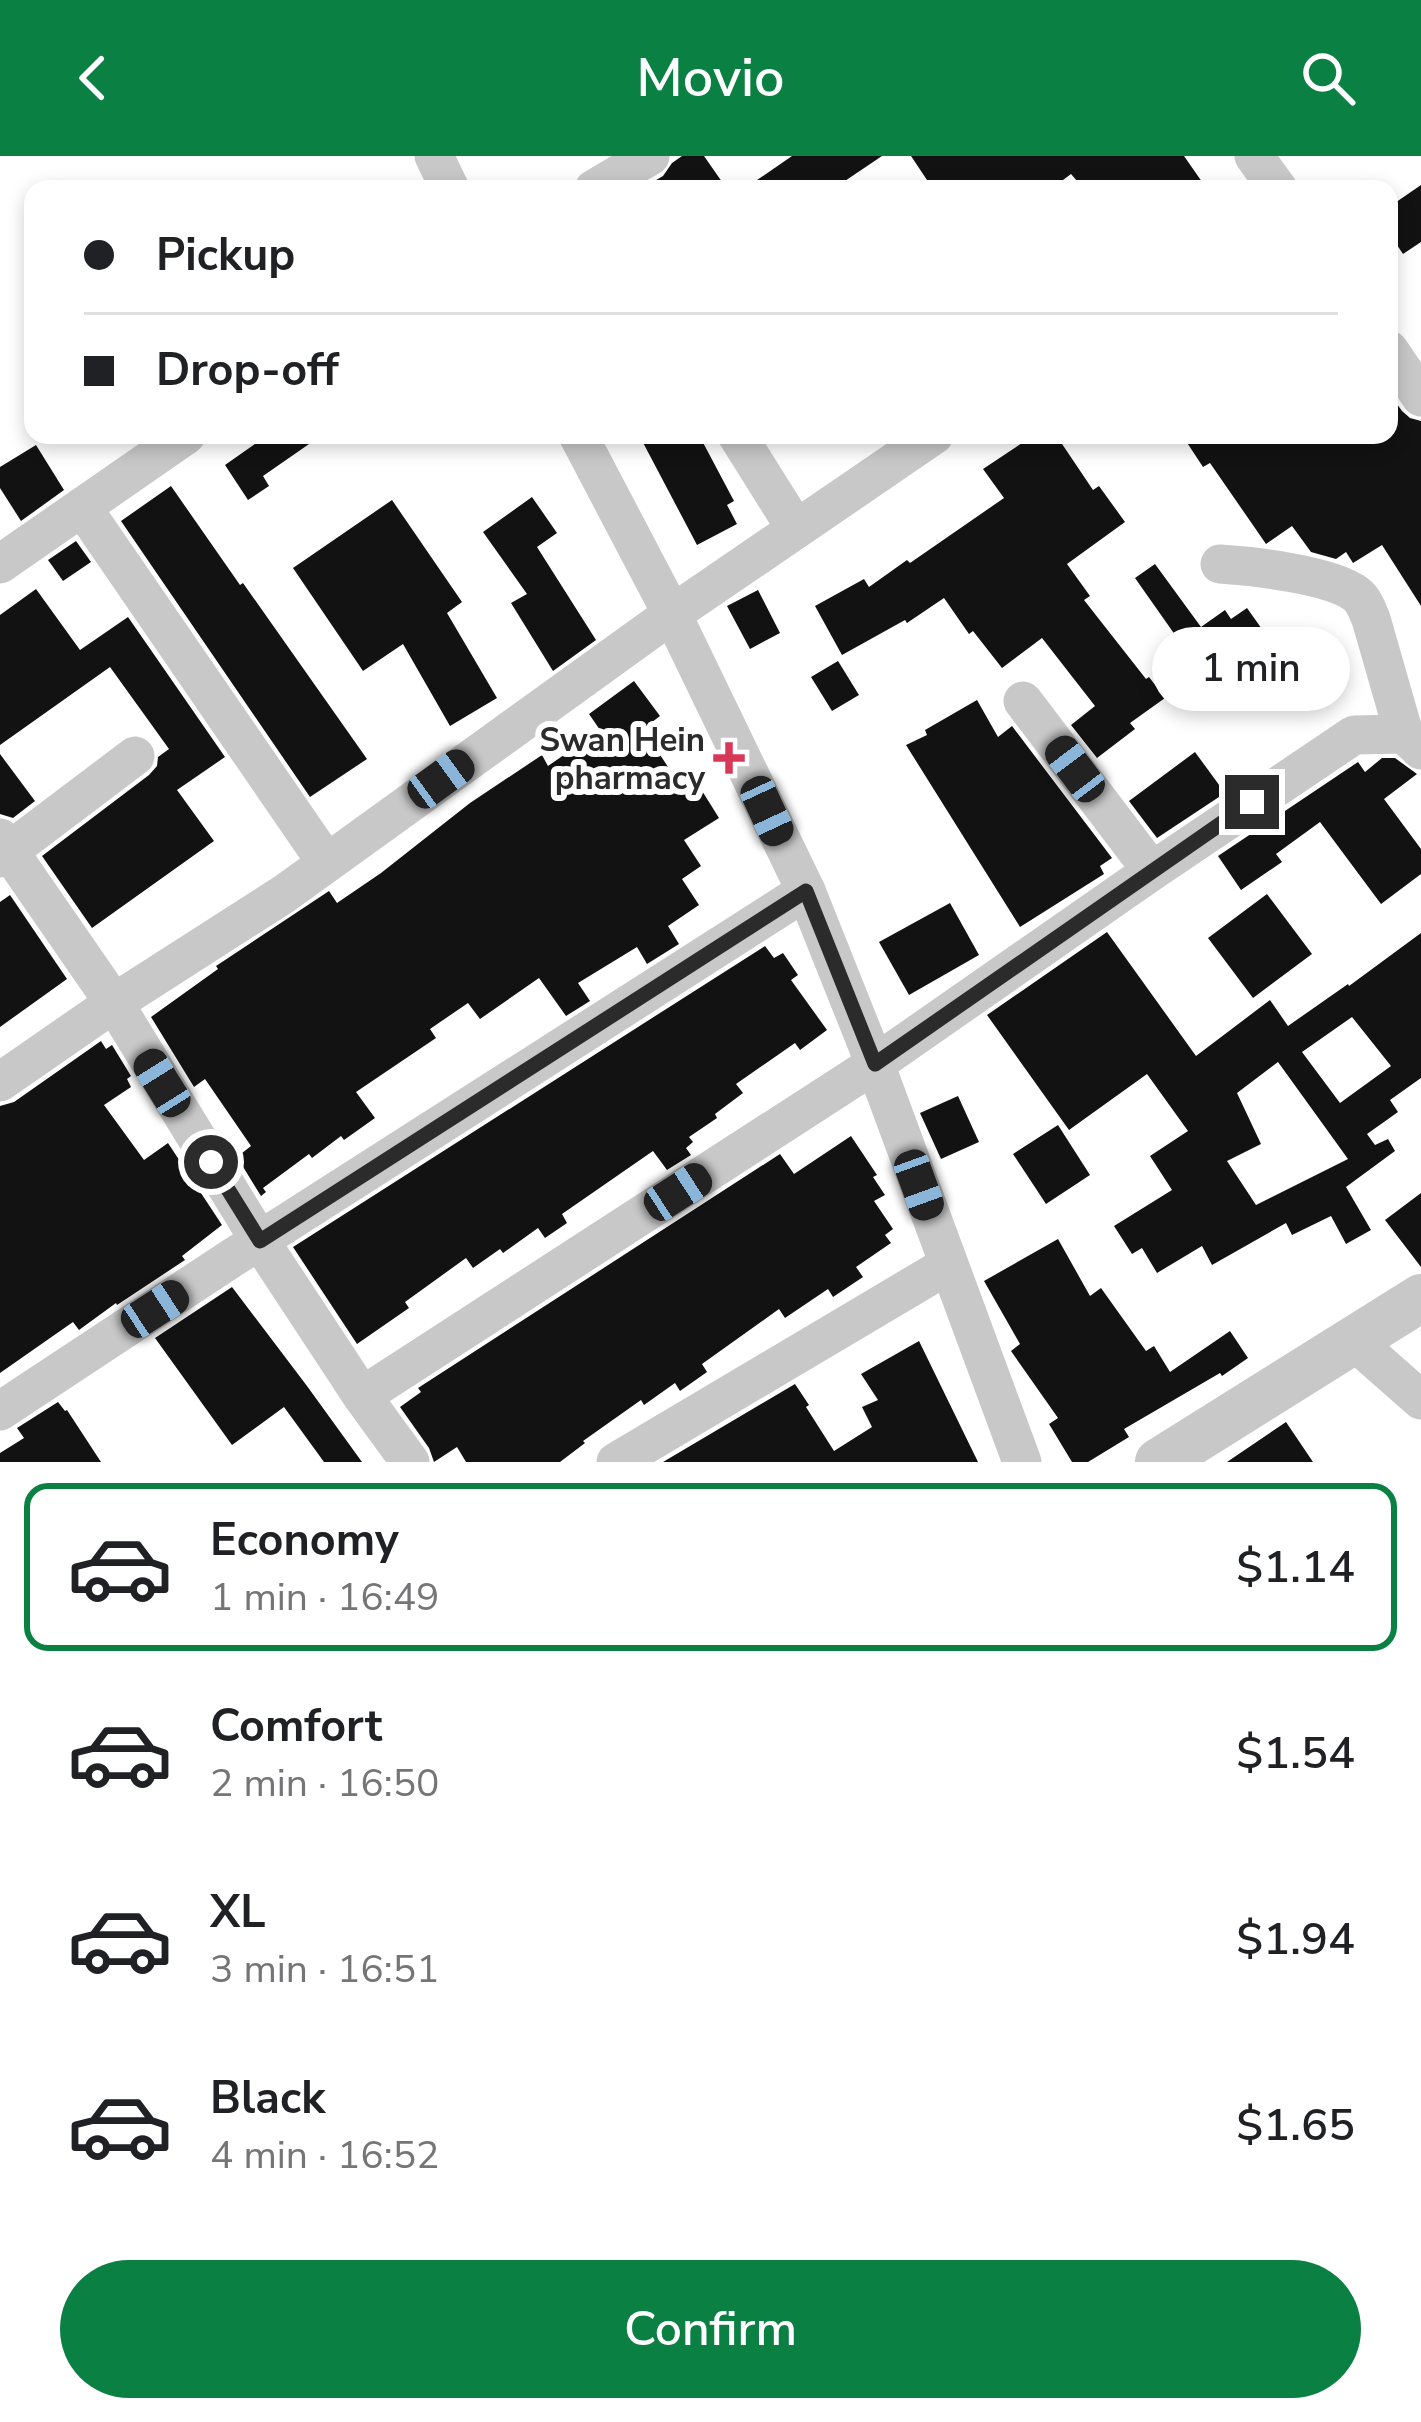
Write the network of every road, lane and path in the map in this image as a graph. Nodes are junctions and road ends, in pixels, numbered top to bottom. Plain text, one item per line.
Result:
1 (650, 156) edge
2 (609, 180) edge
3 (1398, 363) edge
4 (1421, 397) edge
5 (173, 444) edge
6 (583, 444) edge
7 (743, 444) edge
8 (921, 444) edge
9 (82, 507) junction
10 (796, 529) junction
11 (0, 564) edge
12 (1220, 564) dead end
13 (672, 614) junction
14 (1023, 701) dead end
15 (1413, 742) edge
16 (135, 756) dead end
17 (3, 849) edge
18 (326, 862) junction
19 (1152, 871) junction
20 (806, 891) junction
21 (114, 1004) junction
22 (875, 1064) junction
23 (0, 1082) edge
24 (260, 1241) junction
25 (948, 1265) junction
26 (1421, 1298) edge
27 (1354, 1341) junction
28 (362, 1396) junction
29 (1421, 1400) edge
30 (0, 1411) edge
31 (410, 1462) edge
32 (616, 1462) edge
33 (1022, 1462) edge
34 (1159, 1462) edge

1 - 2 street
3 - 4 street
5 - 9 street
6 - 13 street
7 - 10 street
8 - 10 street
9 - 11 street
9 - 18 street
10 - 13 street
12 - 15 street
13 - 18 street
13 - 20 street
14 - 19 street
15 - 19 street
16 - 17 street
17 - 21 street
18 - 21 street
19 - 22 street
20 - 22 street
20 - 24 street
21 - 23 street
21 - 24 street
22 - 25 street
22 - 28 street
24 - 28 street
24 - 30 street
25 - 32 street
25 - 33 street
26 - 27 street
27 - 29 street
27 - 34 street
28 - 31 street

